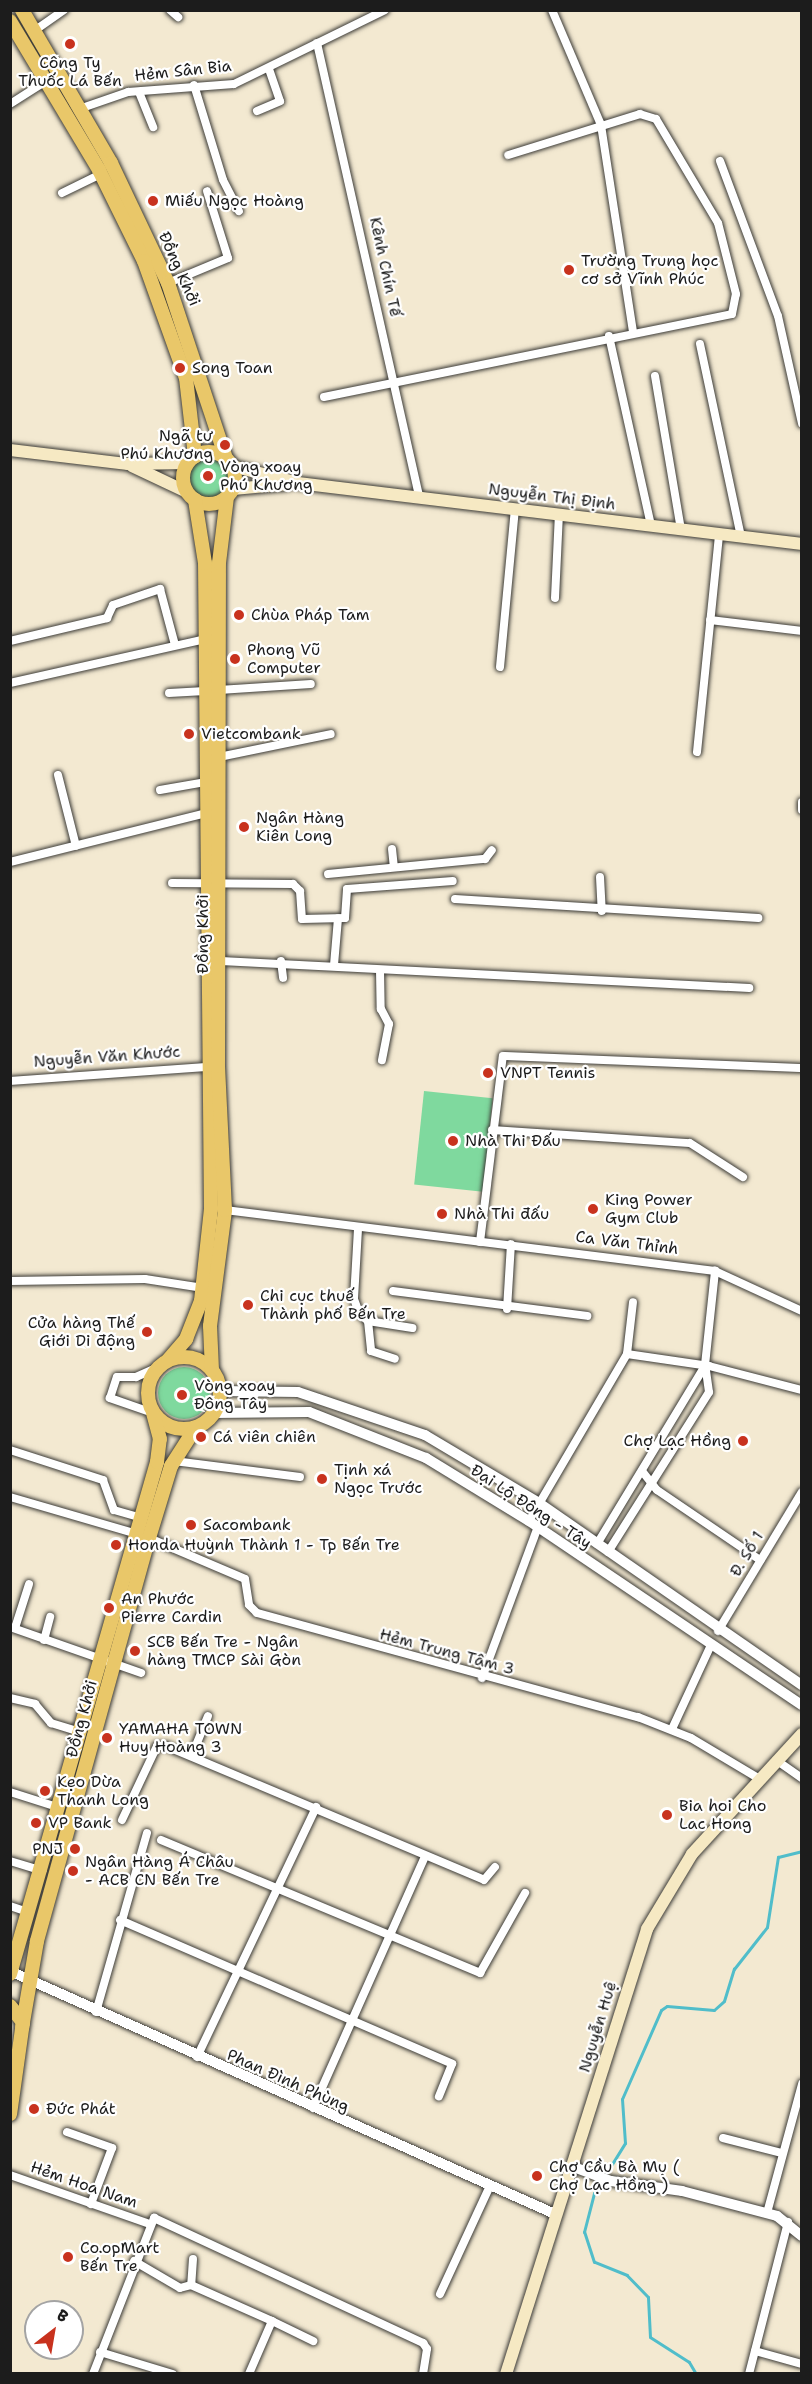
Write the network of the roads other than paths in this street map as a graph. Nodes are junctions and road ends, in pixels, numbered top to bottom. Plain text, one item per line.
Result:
1 (22, 10) edge
2 (64, 10) edge
3 (170, 10) edge
4 (385, 10) edge
5 (552, 10) edge
6 (178, 17) dead end
7 (10, 21) edge
8 (34, 31) junction
9 (316, 43) junction
10 (269, 69) junction
11 (46, 81) junction
12 (194, 86) junction
13 (139, 92) junction
14 (10, 104) edge
15 (79, 109) junction
16 (257, 111) dead end
17 (601, 125) junction
18 (153, 127) dead end
19 (508, 155) dead end
20 (720, 161) dead end
21 (104, 169) junction
22 (207, 191) dead end
23 (62, 193) dead end
24 (239, 211) dead end
25 (168, 283) junction
26 (633, 332) junction
27 (609, 336) junction
28 (700, 344) dead end
29 (655, 376) dead end
30 (193, 377) junction
31 (394, 384) junction
32 (324, 397) dead end
33 (801, 423) edge
34 (10, 450) edge
35 (191, 459) junction
36 (229, 462) junction
37 (128, 464) junction
38 (298, 483) junction
39 (230, 493) junction
40 (191, 496) junction
41 (419, 497) junction
42 (515, 508) junction
43 (559, 514) junction
44 (651, 525) junction
45 (681, 529) junction
46 (719, 534) junction
47 (741, 537) junction
48 (801, 544) edge
49 (555, 598) dead end
50 (710, 620) junction
51 (801, 631) edge
52 (205, 639) junction
53 (10, 640) edge
54 (175, 645) junction
55 (500, 667) dead end
56 (10, 683) edge
57 (311, 684) dead end
58 (212, 691) junction
59 (169, 693) dead end
60 (331, 734) dead end
61 (697, 752) dead end
62 (219, 757) junction
63 (58, 774) dead end
64 (206, 782) junction
65 (160, 790) dead end
66 (801, 802) edge
67 (801, 810) edge
68 (207, 813) junction
69 (76, 846) junction
70 (392, 849) dead end
71 (492, 850) dead end
72 (11, 859) edge
73 (394, 867) junction
74 (328, 874) dead end
75 (600, 877) dead end
76 (453, 881) dead end
77 (172, 883) dead end
78 (213, 887) junction
79 (454, 899) dead end
80 (602, 911) junction
81 (338, 918) junction
82 (758, 918) dead end
83 (221, 961) junction
84 (281, 961) junction
85 (334, 965) junction
86 (380, 970) junction
87 (283, 978) dead end
88 (749, 988) dead end
89 (382, 1060) dead end
90 (206, 1066) junction
91 (801, 1068) edge
92 (10, 1080) edge
93 (492, 1130) junction
94 (743, 1177) dead end
95 (225, 1210) junction
96 (358, 1228) junction
97 (480, 1242) junction
98 (511, 1244) junction
99 (716, 1271) junction
100 (10, 1281) edge
101 (203, 1288) junction
102 (393, 1291) dead end
103 (633, 1302) dead end
104 (507, 1308) junction
105 (801, 1311) edge
106 (587, 1316) dead end
107 (368, 1321) junction
108 (412, 1328) dead end
109 (627, 1354) junction
110 (394, 1359) dead end
111 (163, 1363) junction
112 (705, 1365) junction
113 (212, 1370) junction
114 (801, 1390) edge
115 (220, 1391) junction
116 (153, 1413) junction
117 (214, 1413) junction
118 (196, 1427) junction
119 (10, 1450) edge
120 (174, 1461) junction
121 (642, 1471) junction
122 (300, 1477) dead end
123 (651, 1484) junction
124 (10, 1497) edge
125 (800, 1498) edge
126 (539, 1503) junction
127 (142, 1518) junction
128 (534, 1524) junction
129 (143, 1536) junction
130 (597, 1544) junction
131 (608, 1552) junction
132 (760, 1560) junction
133 (29, 1584) dead end
134 (50, 1617) dead end
135 (13, 1627) edge
136 (718, 1631) junction
137 (44, 1640) junction
138 (710, 1647) junction
139 (107, 1661) junction
140 (141, 1673) dead end
141 (482, 1678) junction
142 (801, 1685) edge
143 (10, 1698) edge
144 (801, 1705) edge
145 (208, 1716) dead end
146 (672, 1729) junction
147 (81, 1732) junction
148 (801, 1734) edge
149 (192, 1755) junction
150 (776, 1760) junction
151 (758, 1778) junction
152 (801, 1778) edge
153 (10, 1792) edge
154 (316, 1807) junction
155 (60, 1808) junction
156 (122, 1820) dead end
157 (147, 1833) dead end
158 (161, 1840) dead end
159 (425, 1856) junction
160 (10, 1861) edge
161 (495, 1867) dead end
162 (49, 1873) junction
163 (279, 1887) junction
164 (525, 1893) dead end
165 (10, 1906) edge
166 (30, 1913) junction
167 (120, 1920) junction
168 (388, 1934) junction
169 (239, 1968) junction
170 (11, 1973) edge
171 (30, 1982) junction
172 (10, 2006) edge
173 (96, 2012) junction
174 (352, 2019) junction
175 (22, 2028) junction
176 (197, 2057) junction
177 (801, 2084) edge
178 (439, 2096) dead end
179 (312, 2108) junction
180 (10, 2114) edge
181 (67, 2132) dead end
182 (723, 2138) dead end
183 (782, 2153) junction
184 (571, 2166) junction
185 (10, 2175) edge
186 (490, 2186) junction
187 (91, 2204) junction
188 (767, 2213) junction
189 (555, 2214) junction
190 (788, 2222) junction
191 (147, 2223) junction
192 (801, 2236) edge
193 (193, 2259) dead end
194 (134, 2261) junction
195 (190, 2285) junction
196 (440, 2294) dead end
197 (272, 2321) junction
198 (313, 2341) dead end
199 (755, 2351) junction
200 (100, 2352) junction
201 (801, 2364) edge
202 (93, 2373) edge
203 (173, 2373) edge
204 (249, 2373) edge
205 (423, 2373) edge
206 (506, 2373) edge
207 (749, 2373) edge

1 - 8 main road, Đồng Khởi
2 - 8 street
3 - 6 street
4 - 9 street, Hẻm Sân Bia
5 - 17 street
7 - 11 main road, Đồng Khởi
8 - 15 main road, Đồng Khởi
9 - 10 street, Hẻm Sân Bia
9 - 31 street, Kênh Chín Tế
10 - 12 street, Hẻm Sân Bia
10 - 16 street
11 - 14 street
11 - 21 main road, Đồng Khởi
12 - 13 street, Hẻm Sân Bia
12 - 24 street
13 - 15 street, Hẻm Sân Bia
13 - 18 street
15 - 21 main road, Đồng Khởi
17 - 19 street
17 - 26 street
17 - 26 street
20 - 33 street
21 - 23 street
21 - 25 main road, Đồng Khởi
21 - 30 main road, Đồng Khởi
22 - 25 street
25 - 30 main road, Đồng Khởi
26 - 27 street
27 - 31 street
27 - 44 street
28 - 47 street
29 - 45 street
30 - 35 main road, Đồng Khởi
30 - 36 main road, Đồng Khởi
31 - 32 street
31 - 41 street, Kênh Chín Tế
34 - 37 main road
35 - 36 main road
35 - 37 main road
35 - 40 main road
36 - 38 main road, Nguyễn Thị Định
36 - 39 main road
37 - 40 main road
38 - 39 main road, Nguyễn Thị Định
38 - 41 main road, Nguyễn Thị Định
39 - 40 main road
39 - 58 main road, Đồng Khởi
40 - 52 main road, Đồng Khởi
41 - 42 main road, Nguyễn Thị Định
42 - 43 main road, Nguyễn Thị Định
42 - 55 street
43 - 44 main road, Nguyễn Thị Định
43 - 49 street
44 - 45 main road, Nguyễn Thị Định
45 - 46 main road, Nguyễn Thị Định
46 - 47 main road, Nguyễn Thị Định
46 - 50 street
47 - 48 main road, Nguyễn Thị Định
50 - 51 street
50 - 61 street
52 - 54 street
52 - 58 main road, Đồng Khởi
53 - 54 street
54 - 56 street
57 - 58 street
58 - 59 street
58 - 62 main road, Đồng Khởi
58 - 64 main road, Đồng Khởi
60 - 62 street
62 - 78 main road, Đồng Khởi
63 - 69 street
64 - 65 street
64 - 68 main road, Đồng Khởi
66 - 67 street
68 - 69 street
68 - 78 main road, Đồng Khởi
69 - 72 street
70 - 73 street
71 - 73 street
73 - 74 street
75 - 80 street
76 - 81 street
77 - 78 street
78 - 81 street
78 - 83 main road, Đồng Khởi
78 - 90 main road, Đồng Khởi
79 - 80 street
80 - 82 street
81 - 85 street
83 - 84 street
83 - 95 main road, Đồng Khởi
84 - 85 street
84 - 87 street
85 - 86 street
86 - 88 street
86 - 89 street
90 - 92 street, Nguyễn Văn Khước
90 - 101 main road, Đồng Khởi
91 - 93 street
93 - 94 street
93 - 97 street
95 - 96 street, Ca Văn Thỉnh
95 - 113 main road, Đồng Khởi
96 - 97 street, Ca Văn Thỉnh
96 - 107 street
97 - 98 street, Ca Văn Thỉnh
98 - 99 street, Ca Văn Thỉnh
98 - 104 street
99 - 105 street, Ca Văn Thỉnh
99 - 112 street
100 - 101 street
101 - 111 main road, Đồng Khởi
102 - 104 street
103 - 109 street
104 - 106 street
107 - 108 street
107 - 110 street
109 - 112 street
109 - 126 street
111 - 113 main road
111 - 116 main road
111 - 116 street
112 - 114 street
112 - 121 street
112 - 123 street
113 - 115 main road
115 - 117 main road
115 - 126 street, Đại Lộ Đông - Tây
116 - 118 main road
116 - 127 main road, Đồng Khởi
117 - 118 main road
117 - 128 street, Đại Lộ Đông - Tây
118 - 120 main road, Đồng Khởi
119 - 127 street
120 - 122 street
120 - 129 main road, Đồng Khởi
121 - 123 street
121 - 130 street
123 - 131 street
123 - 132 street
124 - 129 street
125 - 132 street, Đ. Số 1
126 - 128 street
126 - 130 street, Đại Lộ Đông - Tây
127 - 129 main road, Đồng Khởi
128 - 138 street, Đại Lộ Đông - Tây
128 - 141 street
129 - 139 main road, Đồng Khởi
129 - 141 street, Hẻm Trung Tâm 3
130 - 131 street, Đại Lộ Đông - Tây
131 - 136 street, Đại Lộ Đông - Tây
132 - 136 street, Đ. Số 1
133 - 135 street
134 - 137 street
135 - 137 street
136 - 142 street, Đại Lộ Đông - Tây
137 - 139 street
138 - 144 street, Đại Lộ Đông - Tây
138 - 146 street
139 - 140 street
139 - 147 main road, Đồng Khởi
139 - 162 main road, Đồng Khởi
141 - 146 street, Hẻm Trung Tâm 3
143 - 147 street
145 - 149 street
146 - 151 street, Hẻm Trung Tâm 3
147 - 155 main road, Đồng Khởi
148 - 150 main road, Nguyễn Huệ
149 - 154 street
149 - 156 street
150 - 151 main road, Nguyễn Huệ
150 - 152 street
151 - 184 main road, Nguyễn Huệ
153 - 155 street
154 - 159 street
154 - 163 street
155 - 162 main road, Đồng Khởi
157 - 167 street
158 - 163 street
159 - 161 street
159 - 168 street
160 - 162 street
162 - 166 main road, Đồng Khởi
162 - 171 main road, Đồng Khởi
163 - 168 street
163 - 169 street
164 - 168 street
165 - 166 street
166 - 170 main road, Đồng Khởi
167 - 169 street
167 - 173 street
168 - 174 street
169 - 174 street
169 - 176 street
170 - 171 street, Phan Đình Phùng
171 - 173 street, Phan Đình Phùng
171 - 175 main road, Đồng Khởi
172 - 175 main road
173 - 176 street, Phan Đình Phùng
174 - 178 street
174 - 179 street
175 - 180 main road, Đồng Khởi
176 - 179 street, Phan Đình Phùng
177 - 183 street
179 - 186 street, Phan Đình Phùng
181 - 187 street
182 - 183 street
183 - 188 street
184 - 188 street
184 - 189 main road, Nguyễn Huệ
185 - 187 street, Hẻm Hoa Nam
186 - 189 street, Phan Đình Phùng
186 - 196 street
187 - 191 street, Hẻm Hoa Nam
188 - 190 street
189 - 206 main road, Nguyễn Huệ
190 - 192 street
190 - 199 street
191 - 194 street, Hẻm Hoa Nam
191 - 205 street, Hẻm Hoa Nam
193 - 195 street
194 - 195 street
194 - 200 street, Hẻm Hoa Nam
195 - 197 street
197 - 198 street
197 - 204 street
199 - 201 street
199 - 207 street
200 - 202 street, Hẻm Hoa Nam
200 - 203 street

